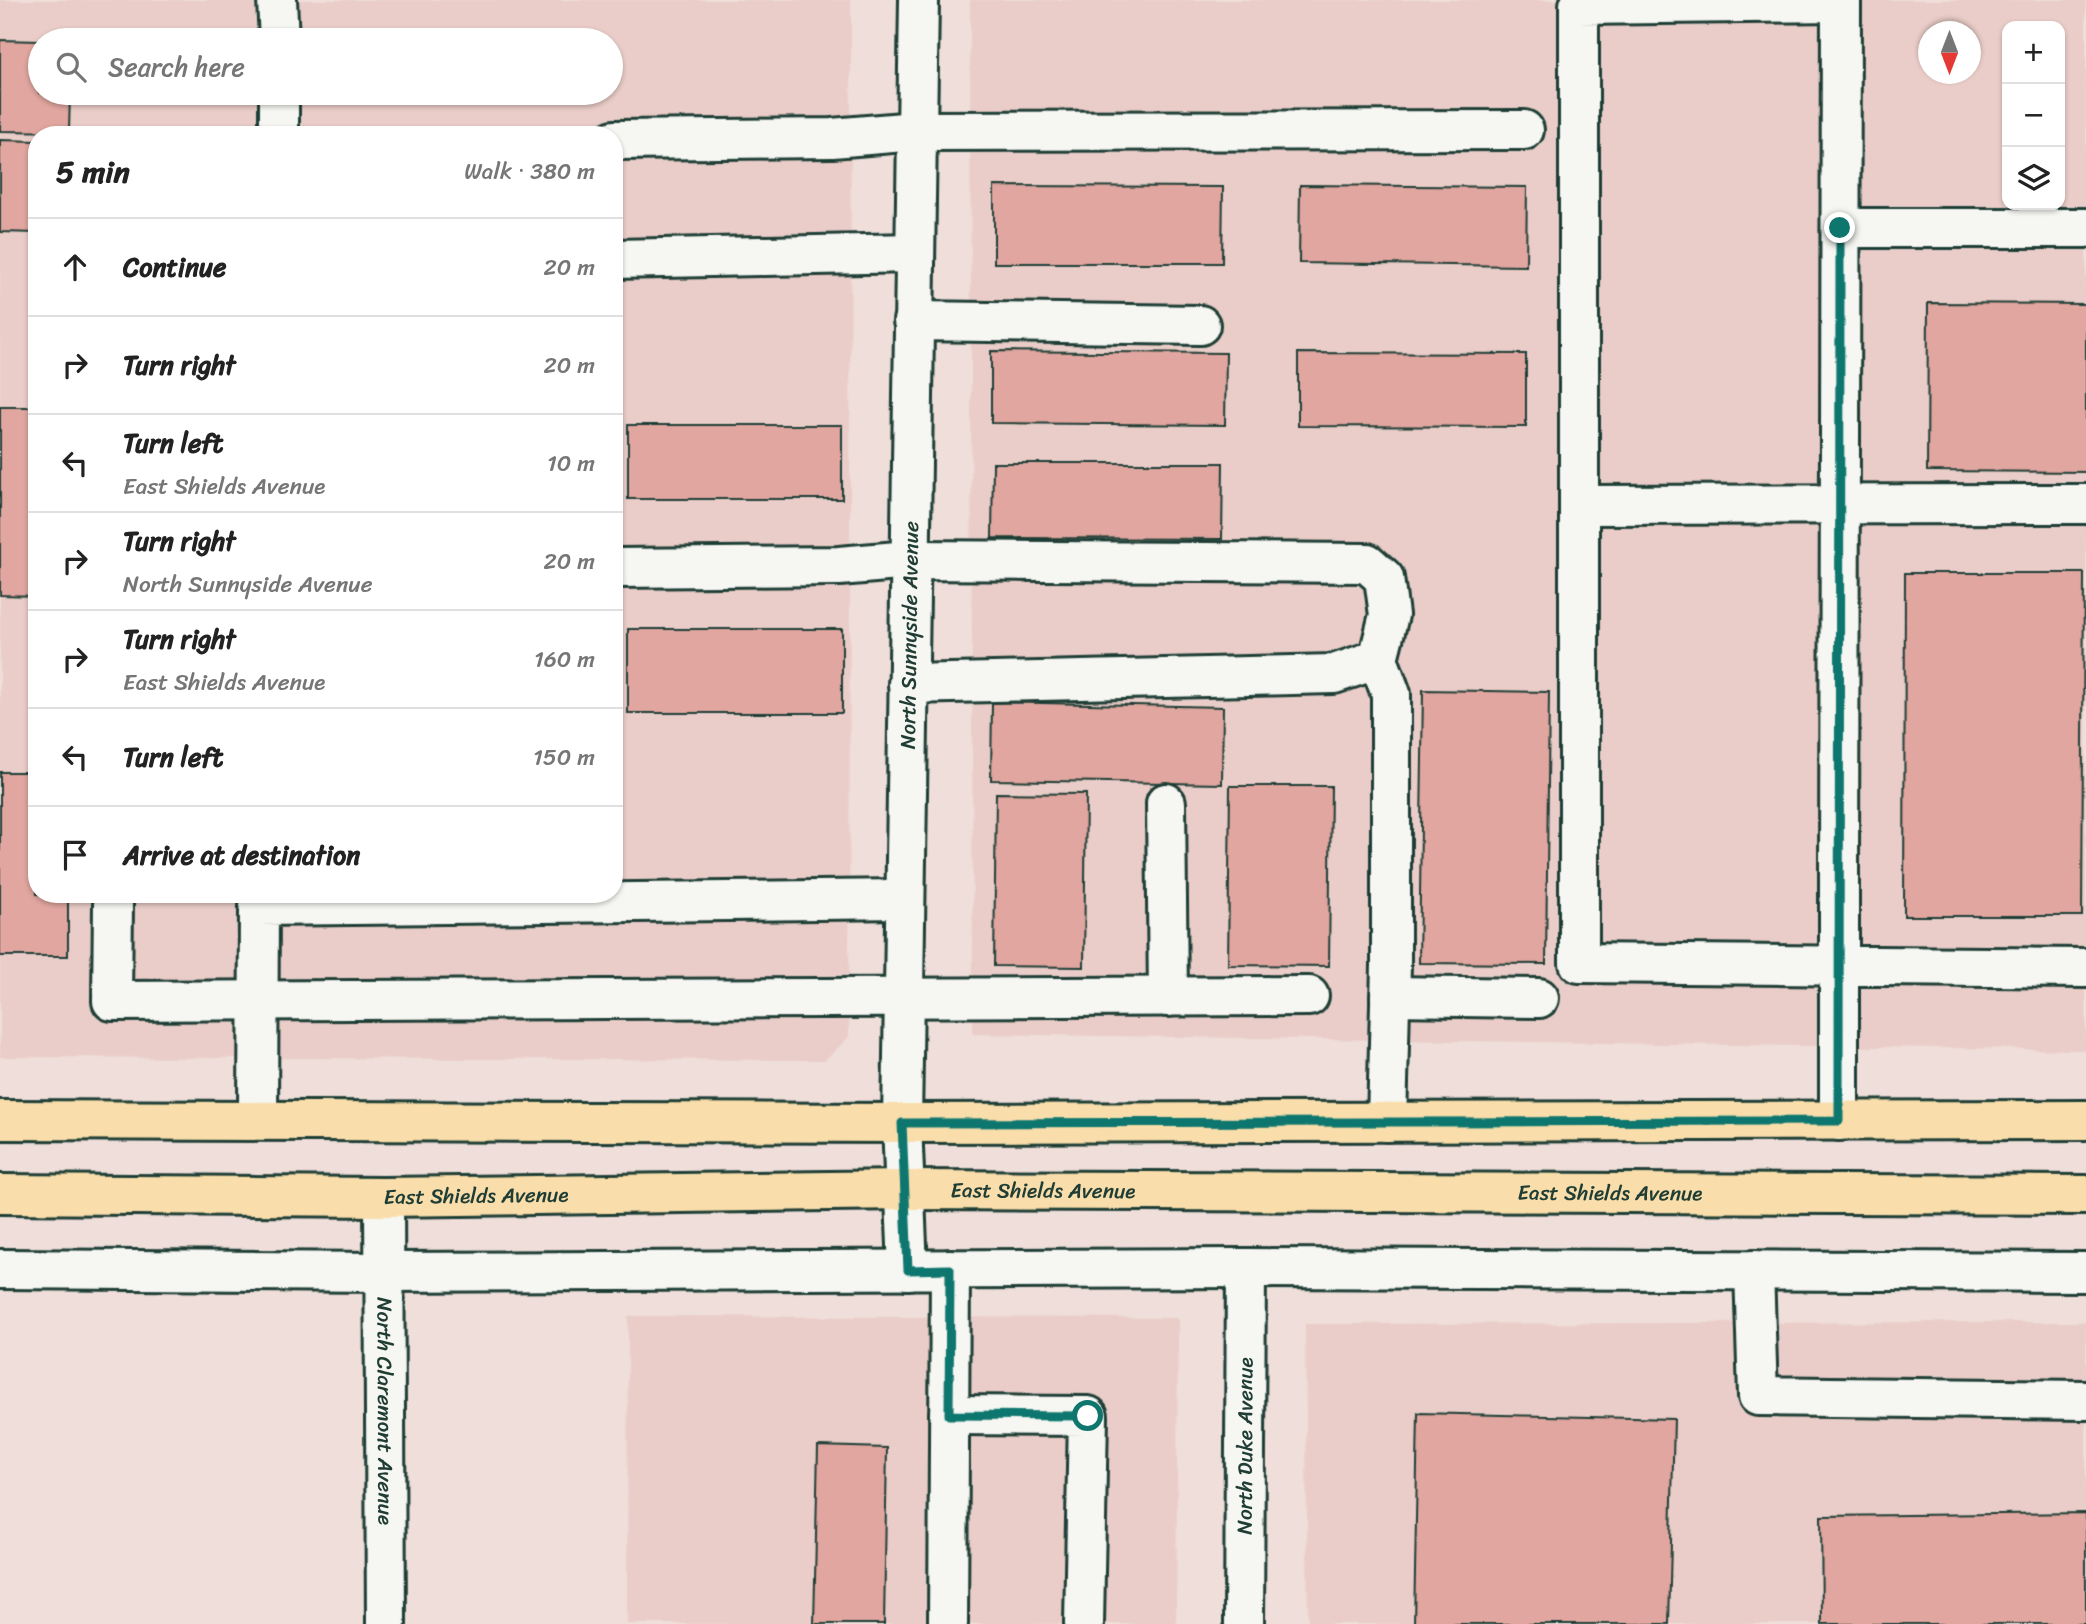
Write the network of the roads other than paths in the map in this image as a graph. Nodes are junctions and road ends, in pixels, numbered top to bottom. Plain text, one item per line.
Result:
1 (278, 0) edge
2 (919, 0) edge
3 (1842, 1) edge
4 (279, 28) edge
5 (279, 105) edge
6 (279, 126) edge
7 (1524, 130) dead end
8 (916, 131) junction
9 (623, 140) edge
10 (1840, 228) junction
11 (2086, 228) edge
12 (915, 253) junction
13 (623, 259) edge
14 (913, 321) junction
15 (1200, 325) dead end
16 (2086, 504) edge
17 (1579, 505) junction
18 (1840, 505) junction
19 (910, 560) junction
20 (623, 568) edge
21 (1378, 659) junction
22 (908, 684) junction
23 (1166, 803) dead end
24 (905, 899) junction
25 (623, 902) edge
26 (536, 903) edge
27 (113, 904) dead end
28 (1839, 967) junction
29 (2086, 968) edge
30 (1309, 996) dead end
31 (1391, 996) junction
32 (1168, 997) junction
33 (904, 998) junction
34 (1539, 998) dead end
35 (259, 1001) junction
36 (0, 1120) edge
37 (258, 1120) junction
38 (2086, 1120) edge
39 (1839, 1121) junction
40 (1387, 1122) junction
41 (902, 1123) junction
42 (905, 1190) junction
43 (0, 1194) edge
44 (2086, 1195) edge
45 (384, 1197) junction
46 (1246, 1268) junction
47 (0, 1269) edge
48 (950, 1269) junction
49 (908, 1270) junction
50 (1754, 1270) junction
51 (383, 1272) junction
52 (2086, 1272) edge
53 (2086, 1400) edge
54 (949, 1415) junction
55 (386, 1624) edge
56 (948, 1624) edge
57 (1084, 1624) edge
58 (1244, 1624) edge

1 - 4 street
2 - 8 street, North Sunnyside Avenue
3 - 10 street
3 - 17 street
5 - 6 street
7 - 8 street
8 - 9 street
8 - 12 street, North Sunnyside Avenue
10 - 11 street
10 - 18 street
12 - 13 street
12 - 14 street, North Sunnyside Avenue
14 - 15 street
14 - 19 street, North Sunnyside Avenue
16 - 18 street
17 - 18 street
17 - 28 street
18 - 28 street
19 - 20 street
19 - 21 street
19 - 22 street, North Sunnyside Avenue
21 - 22 street
21 - 31 street
22 - 24 street, North Sunnyside Avenue
23 - 32 street
24 - 25 street
24 - 33 street, North Sunnyside Avenue
26 - 35 street
27 - 35 street
28 - 29 street
28 - 39 street
30 - 32 street
31 - 34 street
31 - 40 street
32 - 33 street
33 - 35 street
33 - 41 street, North Sunnyside Avenue
35 - 37 street
36 - 37 main road
37 - 41 main road
38 - 39 main road
39 - 40 main road
40 - 41 main road
41 - 42 street, North Sunnyside Avenue
42 - 44 main road, East Shields Avenue
42 - 45 main road, East Shields Avenue
42 - 49 street, North Sunnyside Avenue
43 - 45 main road, East Shields Avenue
45 - 51 street, North Claremont Avenue
46 - 48 street
46 - 50 street
46 - 58 street, North Duke Avenue
47 - 51 street
48 - 49 street
48 - 54 street
49 - 51 street
50 - 52 street
50 - 53 street
51 - 55 street, North Claremont Avenue
54 - 56 street
54 - 57 street

